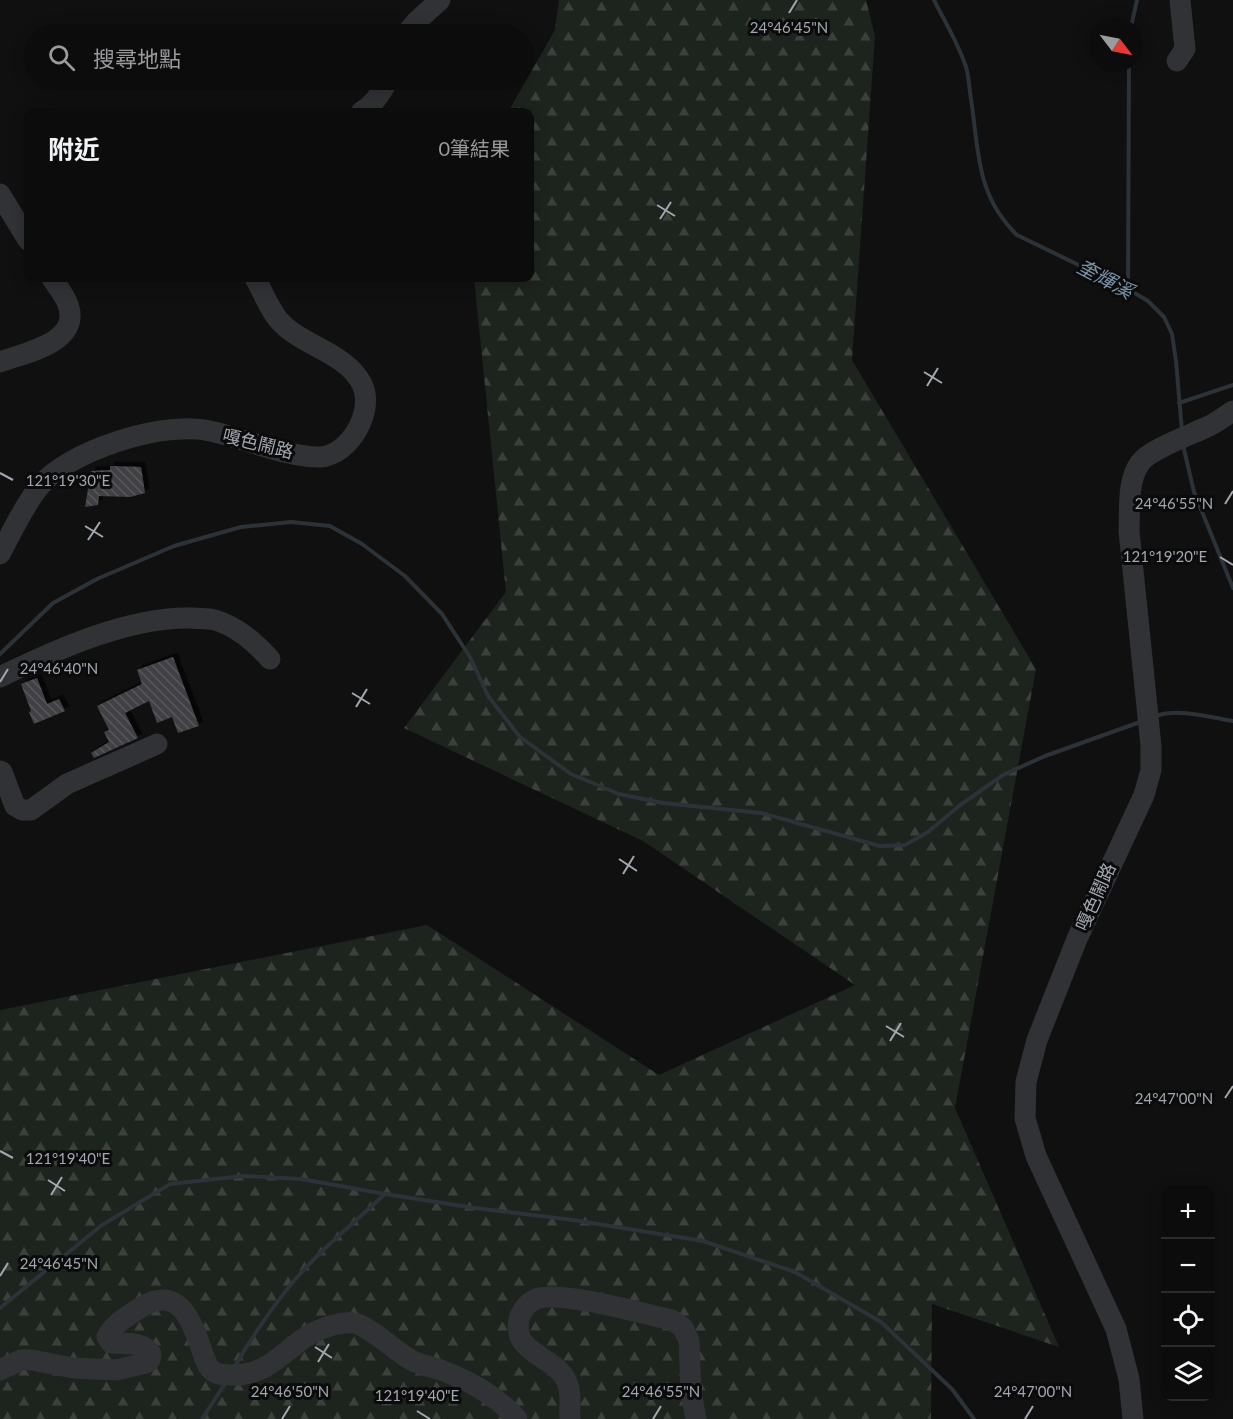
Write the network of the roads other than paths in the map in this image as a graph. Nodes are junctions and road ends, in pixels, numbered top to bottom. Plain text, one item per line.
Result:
1 (440, 0) edge
2 (1180, 0) edge
3 (416, 24) edge
4 (1177, 61) dead end
5 (383, 90) edge
6 (369, 108) edge
7 (0, 194) edge
8 (24, 233) edge
9 (54, 282) edge
10 (257, 282) edge
11 (0, 362) edge
12 (1233, 411) edge
13 (0, 554) edge
14 (270, 659) dead end
15 (0, 677) edge
16 (157, 744) dead end
17 (1, 766) edge
18 (0, 1370) edge
19 (517, 1419) edge
20 (570, 1419) edge
21 (696, 1419) edge
22 (1132, 1419) edge

1 - 3 street
2 - 4 street
5 - 6 street
7 - 8 street
9 - 11 street
10 - 13 street, 嘎色鬧路
12 - 22 street, 嘎色鬧路
14 - 15 street
16 - 17 street
18 - 19 street
20 - 21 street

